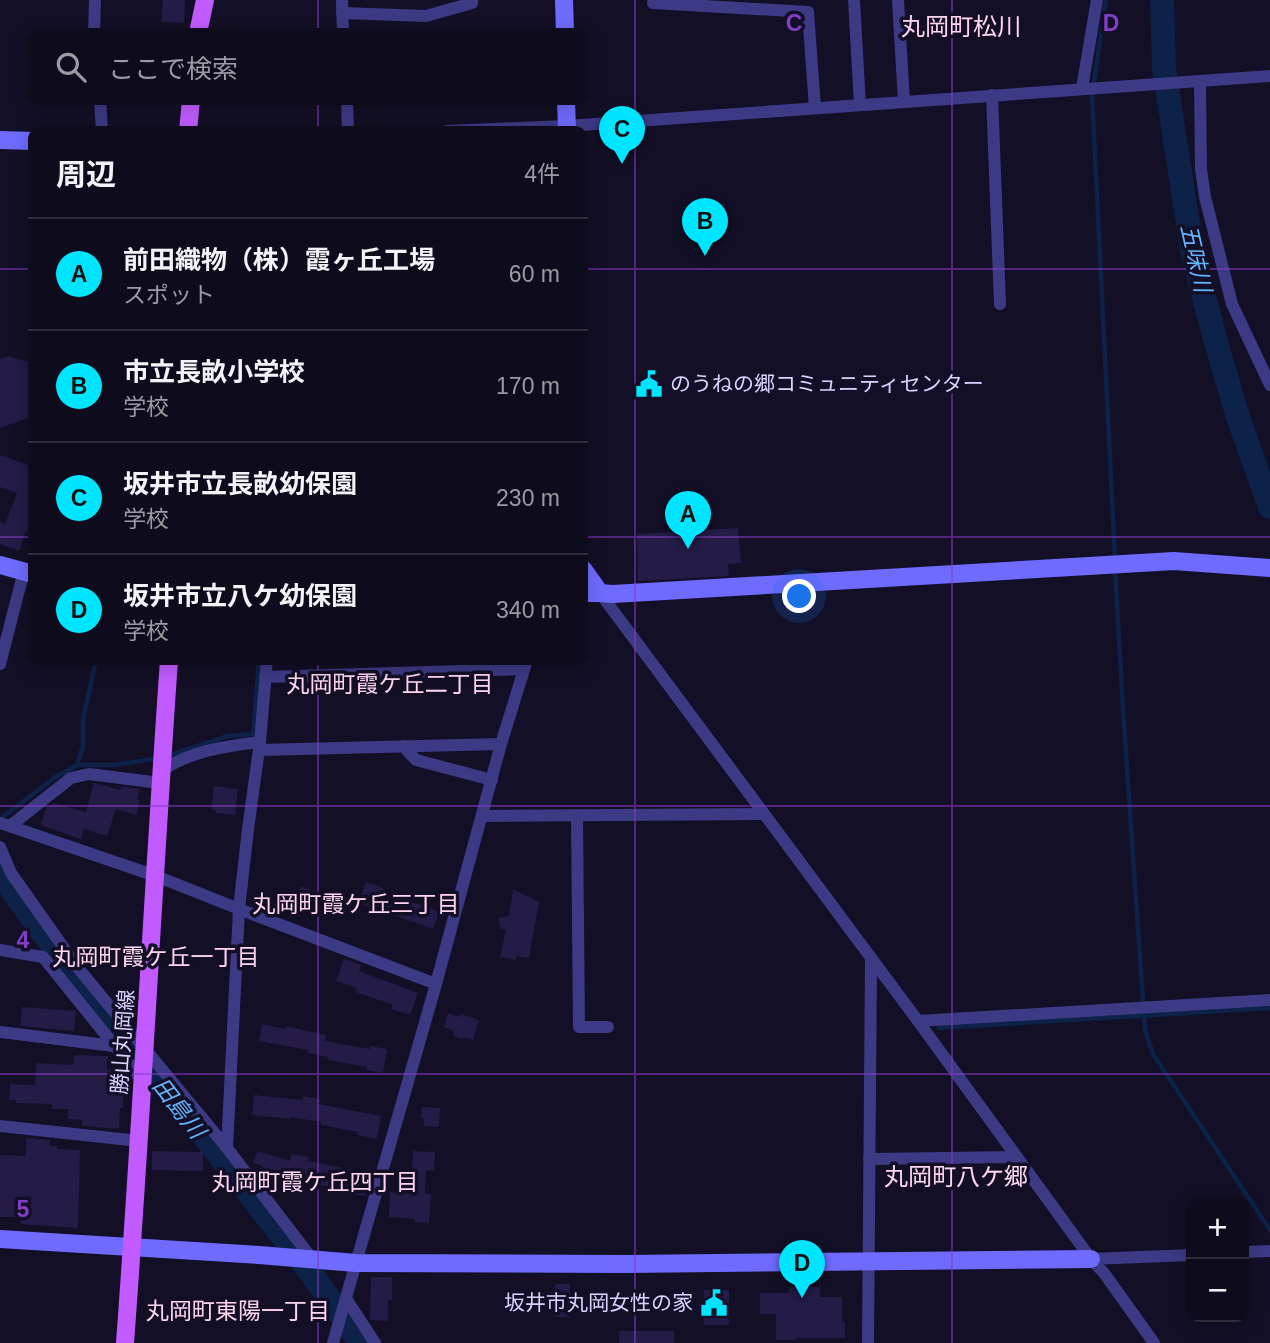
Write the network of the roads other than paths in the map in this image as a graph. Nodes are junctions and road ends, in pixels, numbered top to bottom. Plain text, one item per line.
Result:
1 (95, 0) edge
2 (205, 0) edge
3 (472, 0) edge
4 (564, 0) edge
5 (854, 0) edge
6 (898, 0) edge
7 (1097, 0) edge
8 (653, 3) dead end
9 (342, 7) edge
10 (94, 28) edge
11 (199, 28) edge
12 (343, 28) edge
13 (565, 28) edge
14 (1270, 76) edge
15 (1197, 82) junction
16 (1082, 88) junction
17 (992, 95) junction
18 (904, 102) junction
19 (100, 105) edge
20 (191, 105) edge
21 (347, 105) edge
22 (566, 105) edge
23 (860, 105) junction
24 (815, 108) junction
25 (102, 126) edge
26 (188, 126) edge
27 (348, 126) edge
28 (567, 126) edge
29 (588, 127) edge
30 (0, 140) edge
31 (28, 141) edge
32 (1000, 303) dead end
33 (1270, 385) edge
34 (0, 565) edge
35 (1268, 568) edge
36 (28, 573) edge
37 (28, 576) edge
38 (592, 593) edge
39 (0, 664) edge
40 (169, 665) edge
41 (266, 665) edge
42 (525, 665) edge
43 (265, 677) junction
44 (501, 744) junction
45 (260, 746) junction
46 (403, 746) junction
47 (160, 777) junction
48 (492, 780) junction
49 (763, 814) junction
50 (577, 815) junction
51 (483, 816) junction
52 (5, 825) edge
53 (0, 846) edge
54 (156, 876) junction
55 (239, 909) junction
56 (0, 950) edge
57 (871, 959) junction
58 (436, 984) junction
59 (1270, 1000) edge
60 (918, 1021) junction
61 (608, 1027) dead end
62 (0, 1032) edge
63 (114, 1046) junction
64 (145, 1051) junction
65 (143, 1081) junction
66 (0, 1126) edge
67 (139, 1141) junction
68 (227, 1149) junction
69 (1017, 1157) junction
70 (869, 1160) junction
71 (0, 1239) edge
72 (132, 1248) junction
73 (1270, 1251) edge
74 (1249, 1252) edge
75 (1186, 1255) edge
76 (1091, 1259) junction
77 (313, 1260) junction
78 (868, 1262) junction
79 (356, 1263) junction
80 (346, 1300) junction
81 (125, 1343) edge
82 (334, 1343) edge
83 (375, 1343) edge
84 (868, 1343) edge
85 (1154, 1343) edge

1 - 10 street
2 - 11 main road
3 - 9 street
4 - 13 street
5 - 23 street
6 - 18 street
7 - 16 street
8 - 24 street
9 - 12 street
14 - 15 street
15 - 16 street
15 - 33 street
16 - 17 street
17 - 18 street
17 - 32 street
18 - 23 street
19 - 25 street
20 - 26 main road
21 - 27 street
22 - 28 street
23 - 24 street
24 - 29 street
30 - 31 street
34 - 36 street
35 - 38 street
37 - 39 street
38 - 49 street
40 - 47 main road, 勝山丸岡線
41 - 43 street
42 - 43 street
42 - 44 street
43 - 45 street
44 - 46 street
44 - 48 street
45 - 46 street
45 - 47 street
45 - 55 street
46 - 48 street
47 - 52 street
47 - 54 main road, 勝山丸岡線
48 - 51 street
49 - 50 street
49 - 57 street
50 - 51 street
50 - 61 street
51 - 58 street
52 - 54 street
53 - 64 street
54 - 55 street
54 - 64 main road, 勝山丸岡線
55 - 58 street
55 - 68 street
56 - 63 street
57 - 60 street
57 - 70 street
58 - 79 street
59 - 60 street
60 - 69 street
62 - 63 street
63 - 65 street
64 - 65 main road, 勝山丸岡線
64 - 68 street
65 - 67 main road, 勝山丸岡線
66 - 67 street
67 - 72 main road, 勝山丸岡線
68 - 77 street
69 - 70 street
69 - 76 street
70 - 78 street
71 - 72 street
72 - 77 street
72 - 81 main road, 勝山丸岡線
73 - 74 street
75 - 76 street
76 - 78 street
76 - 85 street
77 - 79 street
78 - 79 street
78 - 84 street
79 - 80 street
80 - 82 street
80 - 83 street

